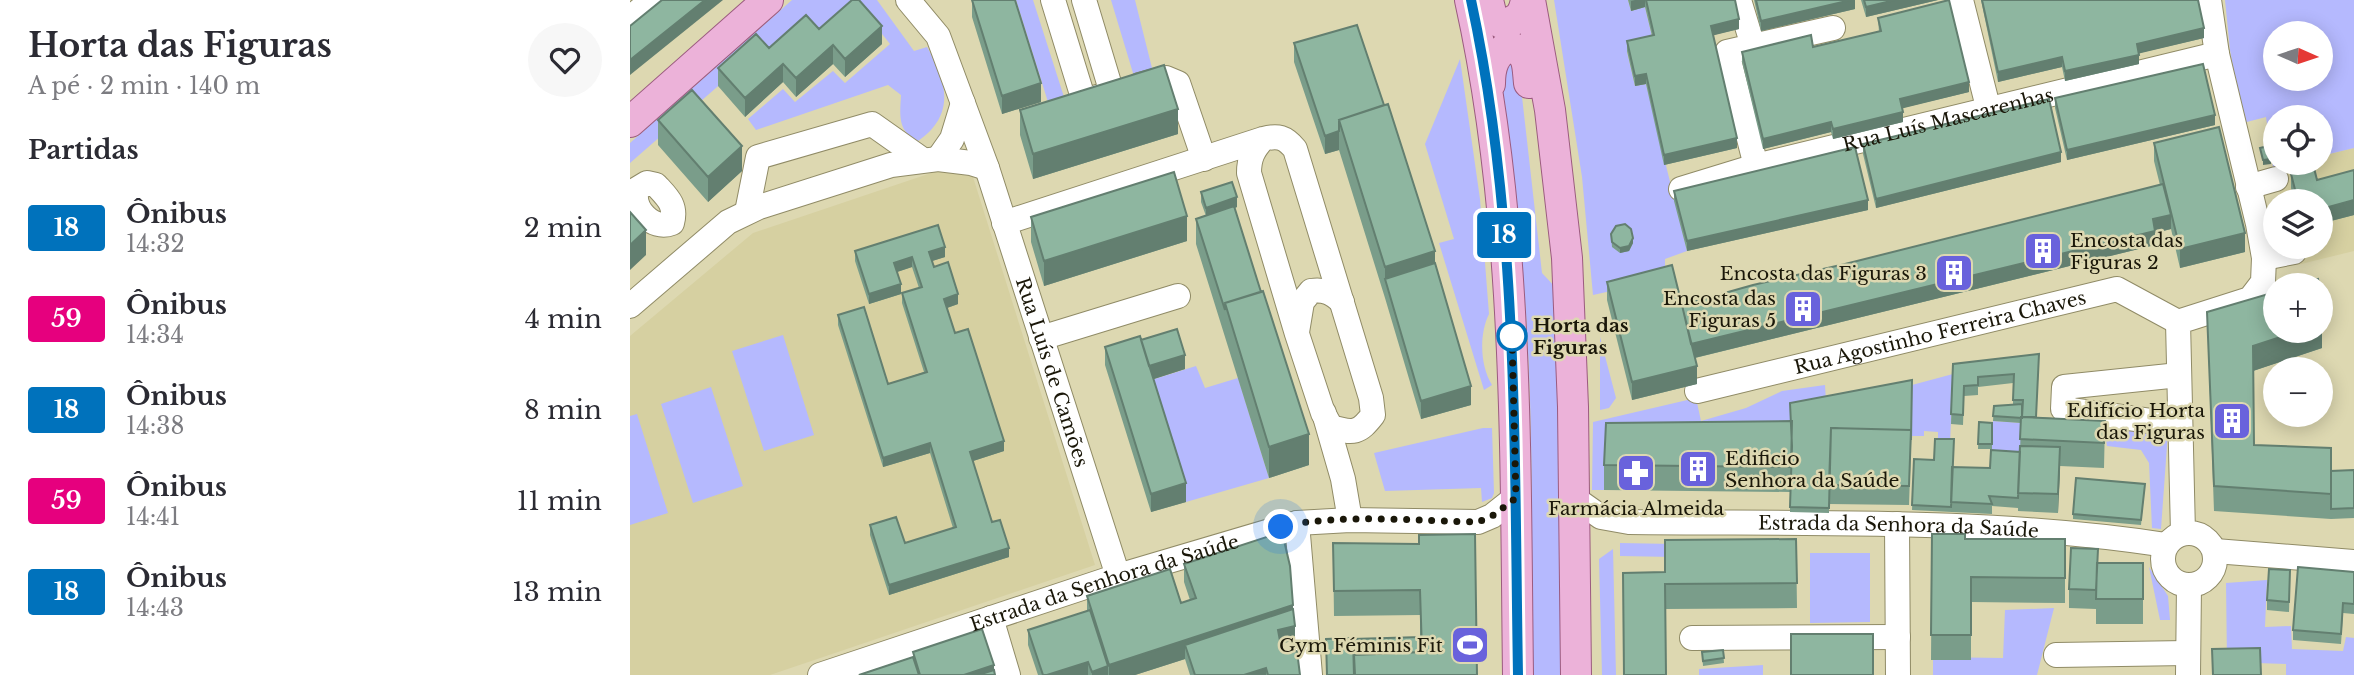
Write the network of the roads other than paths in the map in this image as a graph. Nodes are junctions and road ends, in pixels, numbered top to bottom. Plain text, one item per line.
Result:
1 (652, 0) edge
2 (740, 0) edge
3 (768, 0) edge
4 (908, 0) edge
5 (1053, 0) edge
6 (1084, 0) edge
7 (1471, 0) edge
8 (1488, 0) edge
9 (1528, 0) edge
10 (1740, 0) edge
11 (1962, 0) edge
12 (2209, 0) edge
13 (630, 18) edge
14 (1833, 28) dead end
15 (1753, 46) junction
16 (2217, 54) junction
17 (1112, 93) junction
18 (630, 96) edge
19 (963, 103) junction
20 (1489, 103) junction
21 (1989, 111) junction
22 (630, 121) edge
23 (1263, 139) junction
24 (1213, 156) junction
25 (931, 159) junction
26 (1756, 166) junction
27 (988, 168) junction
28 (1249, 173) junction
29 (2276, 179) dead end
30 (2248, 187) junction
31 (1681, 189) edge
32 (747, 212) junction
33 (672, 223) dead end
34 (1004, 223) junction
35 (696, 249) junction
36 (2263, 254) edge
37 (1329, 258) junction
38 (1567, 258) junction
39 (2264, 259) edge
40 (1277, 268) junction
41 (1178, 296) dead end
42 (1342, 302) junction
43 (630, 306) edge
44 (2178, 322) junction
45 (1297, 334) junction
46 (1041, 338) junction
47 (2179, 375) junction
48 (1697, 391) dead end
49 (1324, 413) junction
50 (2180, 425) junction
51 (1516, 498) junction
52 (1574, 498) junction
53 (1350, 520) junction
54 (1478, 522) junction
55 (1629, 522) junction
56 (1297, 523) junction
57 (1896, 524) junction
58 (2175, 539) junction
59 (1516, 545) junction
60 (1574, 546) junction
61 (2215, 551) junction
62 (2354, 562) edge
63 (1118, 576) junction
64 (2189, 585) junction
65 (991, 618) junction
66 (1898, 637) junction
67 (1692, 638) dead end
68 (2056, 655) dead end
69 (2188, 664) edge
70 (820, 675) edge
71 (1008, 675) edge
72 (1310, 675) edge
73 (1518, 675) edge
74 (1576, 675) edge
75 (1898, 675) edge

1 - 13 street
2 - 18 main road
3 - 22 main road
4 - 19 street, Rua Luís de Camões
5 - 17 street
6 - 17 street
7 - 20 main road
8 - 9 main road
9 - 38 main road
10 - 15 street
11 - 21 street
12 - 16 street
14 - 15 street
15 - 26 street
16 - 21 street, Rua Luís Mascarenhas
16 - 30 street
17 - 24 street
19 - 25 street
19 - 27 street, Rua Luís de Camões
20 - 38 main road
20 - 51 main road
21 - 26 street, Rua Luís Mascarenhas
23 - 24 street
23 - 28 street
23 - 37 street
24 - 28 street
24 - 34 street
25 - 27 street
25 - 32 street
25 - 32 street
26 - 31 street, Rua Luís Mascarenhas
27 - 34 street, Rua Luís de Camões
28 - 40 street
29 - 30 street
30 - 36 street
32 - 35 street
33 - 35 street
34 - 46 street, Rua Luís de Camões
35 - 43 street
37 - 40 street
37 - 42 street
38 - 52 main road
39 - 44 street
40 - 45 street
41 - 46 street
42 - 45 street
42 - 49 street
44 - 47 street
44 - 48 street, Rua Agostinho Ferreira Chaves
45 - 49 street
46 - 63 street, Rua Luís de Camões
47 - 50 street
47 - 50 street
49 - 53 street
50 - 58 street
51 - 54 street
51 - 59 main road
52 - 55 street
52 - 60 main road
53 - 54 street, Estrada da Senhora da Saúde
53 - 56 street, Estrada da Senhora da Saúde
54 - 59 street
55 - 57 street, Estrada da Senhora da Saúde
55 - 60 street
56 - 63 street, Estrada da Senhora da Saúde
56 - 72 street
57 - 58 street, Estrada da Senhora da Saúde
57 - 66 street
58 - 61 street
58 - 64 street
59 - 73 main road
60 - 74 main road
61 - 62 street
61 - 64 street
63 - 65 street, Estrada da Senhora da Saúde
64 - 69 street
65 - 70 street, Estrada da Senhora da Saúde
65 - 71 street
66 - 67 street
66 - 75 street
68 - 69 street

